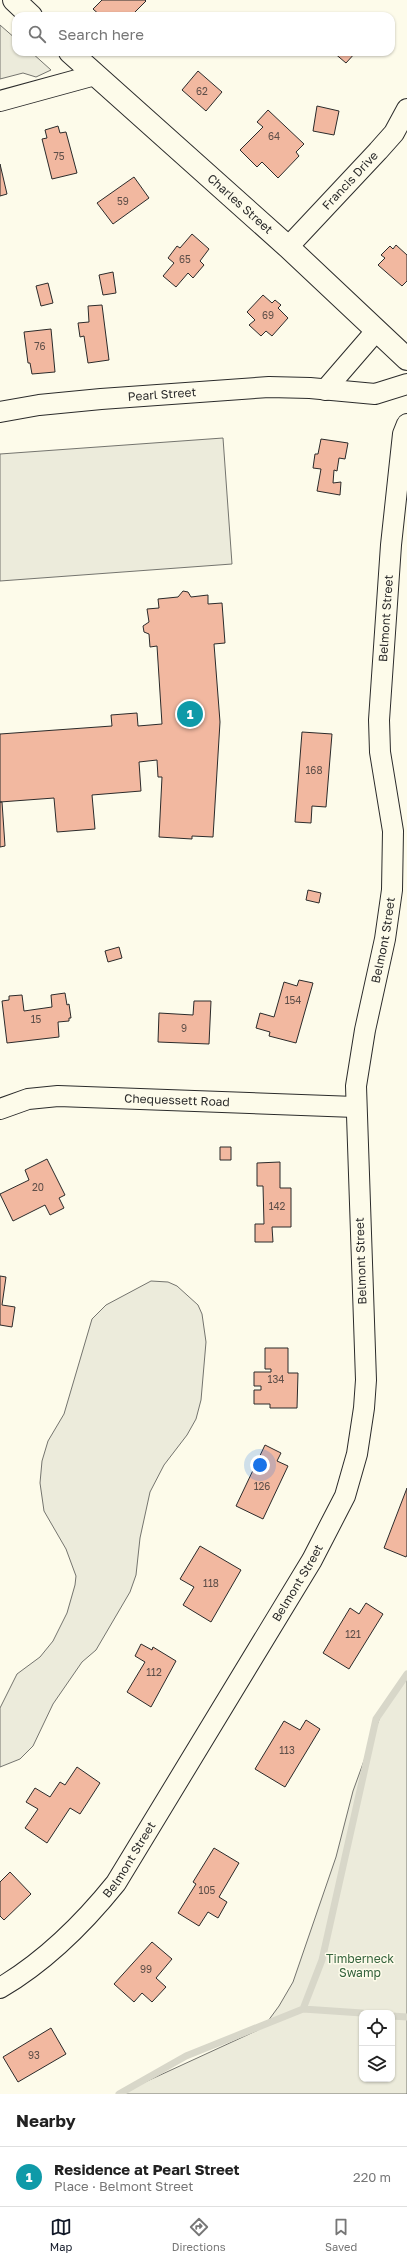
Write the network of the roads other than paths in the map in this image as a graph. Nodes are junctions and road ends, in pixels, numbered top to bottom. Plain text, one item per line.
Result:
1 (14, 0) edge
2 (27, 12) edge
3 (74, 56) edge
4 (95, 75) junction
5 (0, 101) edge
6 (407, 110) edge
7 (288, 247) junction
8 (376, 331) junction
9 (407, 359) edge
10 (407, 384) edge
11 (325, 390) junction
12 (0, 412) edge
13 (407, 424) edge
14 (355, 1107) junction
15 (0, 1109) edge
16 (0, 1988) edge

1 - 2 street
3 - 4 street, Charles Street
4 - 5 street
4 - 7 street, Charles Street
6 - 7 street, Francis Drive
7 - 8 street, Charles Street
8 - 9 street, Charles Street
8 - 11 street
10 - 11 street, Pearl Street
11 - 12 street, Pearl Street
13 - 14 street, Belmont Street
14 - 15 street, Chequessett Road
14 - 16 street, Belmont Street

